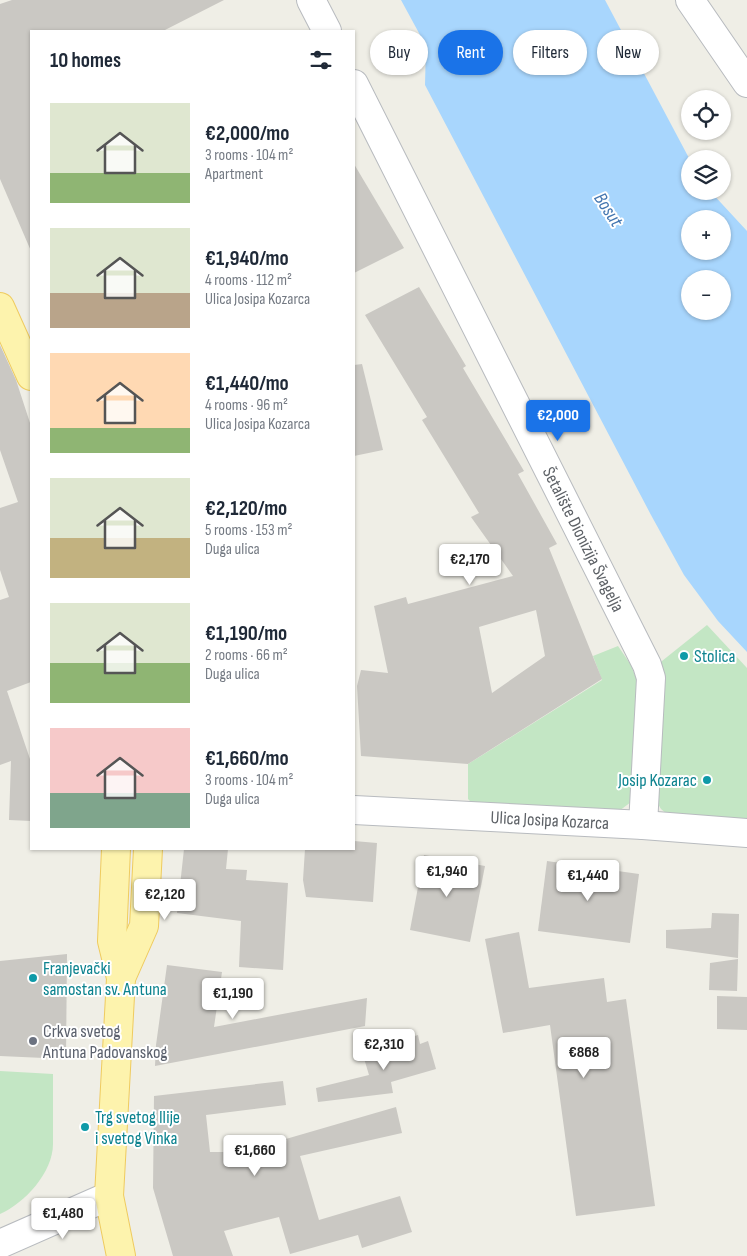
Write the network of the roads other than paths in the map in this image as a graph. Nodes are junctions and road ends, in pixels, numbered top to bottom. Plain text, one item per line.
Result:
1 (311, 0) edge
2 (690, 0) edge
3 (326, 30) edge
4 (747, 83) edge
5 (355, 86) edge
6 (0, 307) edge
7 (30, 374) edge
8 (355, 810) edge
9 (642, 825) junction
10 (747, 834) edge
11 (116, 850) edge
12 (148, 850) edge
13 (121, 978) junction
14 (109, 1196) junction
15 (0, 1244) edge
16 (121, 1256) edge

1 - 3 street
2 - 4 street
5 - 9 street, Šetalište Dionizija Švagelja
6 - 7 main road
8 - 9 street, Ulica Josipa Kozarca
9 - 10 street, Ulica Josipa Kozarca
11 - 13 main road
12 - 13 main road
13 - 14 main road
14 - 15 street
14 - 16 main road

